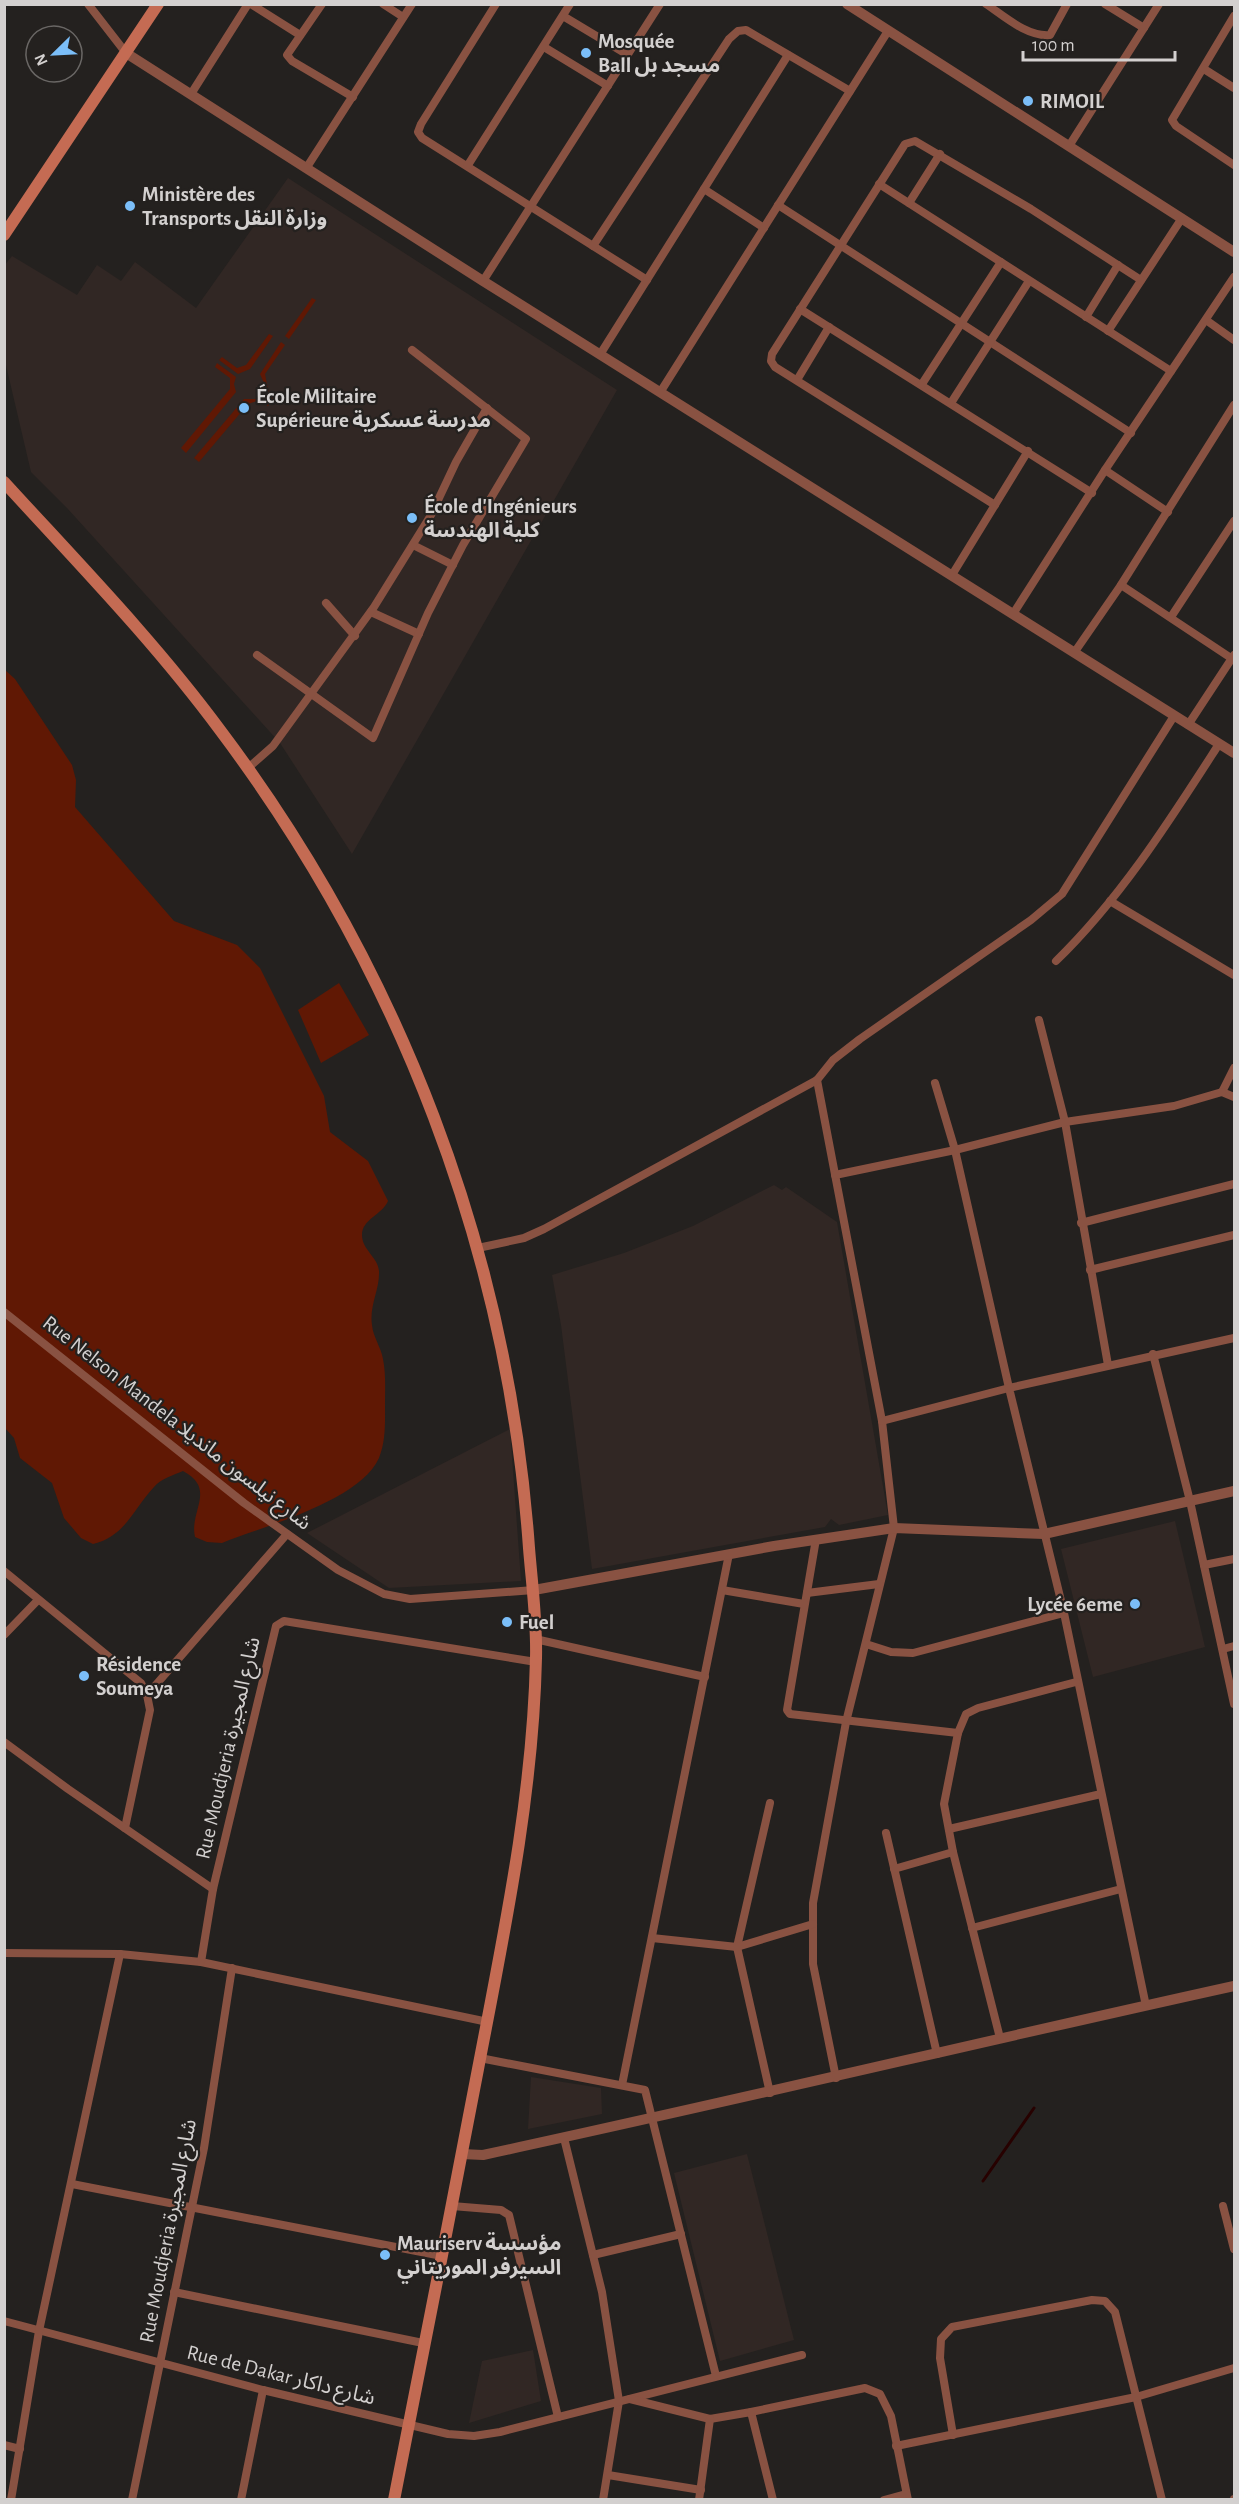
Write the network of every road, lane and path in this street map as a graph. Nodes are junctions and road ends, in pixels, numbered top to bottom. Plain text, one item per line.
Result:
1 (88, 4) edge
2 (158, 4) edge
3 (249, 4) edge
4 (322, 4) edge
5 (383, 4) edge
6 (412, 4) edge
7 (496, 4) edge
8 (570, 4) edge
9 (660, 4) edge
10 (847, 4) edge
11 (986, 4) edge
12 (1067, 4) edge
13 (1105, 4) edge
14 (1159, 4) edge
15 (563, 16) junction
16 (1234, 16) edge
17 (403, 17) junction
18 (1144, 28) junction
19 (888, 31) junction
20 (300, 35) junction
21 (544, 47) junction
22 (126, 53) junction
23 (628, 55) junction
24 (788, 55) junction
25 (1204, 69) junction
26 (608, 86) junction
27 (1234, 88) edge
28 (850, 92) junction
29 (191, 94) junction
30 (352, 97) junction
31 (1069, 146) junction
32 (940, 154) junction
33 (468, 165) junction
34 (1234, 165) edge
35 (307, 167) junction
36 (879, 184) junction
37 (704, 189) junction
38 (909, 203) junction
39 (778, 205) junction
40 (531, 206) junction
41 (1182, 218) junction
42 (764, 228) junction
43 (5, 232) edge
44 (840, 245) junction
45 (593, 246) junction
46 (1234, 252) edge
47 (1001, 262) junction
48 (1118, 265) junction
49 (1234, 277) edge
50 (647, 280) junction
51 (1141, 280) junction
52 (483, 281) junction
53 (1029, 281) junction
54 (800, 309) junction
55 (1086, 317) junction
56 (1206, 320) junction
57 (962, 323) junction
58 (829, 327) junction
59 (1108, 331) junction
60 (1234, 340) edge
61 (991, 342) junction
62 (412, 350) dead end
63 (601, 353) junction
64 (1171, 371) junction
65 (797, 380) junction
66 (922, 384) junction
67 (661, 391) junction
68 (951, 403) junction
69 (1234, 405) edge
70 (487, 408) junction
71 (1131, 433) junction
72 (1028, 451) junction
73 (1105, 470) junction
74 (4, 482) edge
75 (1092, 493) junction
76 (995, 505) junction
77 (1168, 512) junction
78 (1234, 520) edge
79 (413, 545) junction
80 (453, 565) junction
81 (952, 575) junction
82 (1121, 585) junction
83 (326, 603) dead end
84 (371, 612) junction
85 (1013, 614) junction
86 (1171, 617) junction
87 (419, 634) junction
88 (355, 636) junction
89 (1074, 653) junction
90 (257, 655) dead end
91 (1234, 657) edge
92 (312, 694) junction
93 (1174, 716) junction
94 (1188, 725) junction
95 (1219, 744) junction
96 (1234, 753) edge
97 (248, 768) junction
98 (1110, 901) junction
99 (1056, 961) dead end
100 (1234, 975) edge
101 (1039, 1020) dead end
102 (1234, 1068) edge
103 (817, 1080) junction
104 (936, 1083) dead end
105 (1222, 1092) junction
106 (1234, 1097) edge
107 (1065, 1122) junction
108 (955, 1150) junction
109 (835, 1175) junction
110 (1234, 1184) edge
111 (1081, 1223) junction
112 (1234, 1235) edge
113 (478, 1248) junction
114 (1090, 1270) junction
115 (4, 1312) edge
116 (1234, 1338) edge
117 (1153, 1354) junction
118 (1108, 1365) junction
119 (1009, 1388) junction
120 (882, 1421) junction
121 (1234, 1491) edge
122 (1190, 1501) junction
123 (894, 1528) junction
124 (287, 1534) junction
125 (1044, 1534) junction
126 (816, 1539) junction
127 (729, 1554) junction
128 (1234, 1559) edge
129 (1204, 1566) junction
130 (4, 1571) edge
131 (879, 1584) junction
132 (534, 1590) junction
133 (722, 1590) junction
134 (807, 1593) junction
135 (38, 1600) junction
136 (804, 1604) junction
137 (1064, 1613) junction
138 (4, 1635) edge
139 (536, 1639) junction
140 (866, 1644) junction
141 (1234, 1646) edge
142 (1223, 1649) junction
143 (536, 1662) junction
144 (705, 1677) junction
145 (1076, 1682) junction
146 (147, 1695) junction
147 (1234, 1704) edge
148 (846, 1722) junction
149 (958, 1732) junction
150 (4, 1742) edge
151 (1101, 1794) junction
152 (770, 1803) dead end
153 (125, 1828) junction
154 (949, 1829) junction
155 (886, 1833) dead end
156 (953, 1852) junction
157 (894, 1869) junction
158 (213, 1889) junction
159 (1121, 1889) junction
160 (813, 1924) junction
161 (972, 1928) junction
162 (652, 1938) junction
163 (737, 1947) junction
164 (120, 1954) junction
165 (5, 1956) edge
166 (201, 1962) junction
167 (232, 1968) junction
168 (1234, 1986) edge
169 (1146, 2006) junction
170 (488, 2022) junction
171 (1000, 2038) junction
172 (937, 2054) junction
173 (480, 2058) junction
174 (836, 2078) junction
175 (622, 2085) junction
176 (770, 2093) junction
177 (652, 2118) junction
178 (564, 2138) junction
179 (462, 2154) junction
180 (72, 2184) junction
181 (452, 2206) junction
182 (1223, 2206) dead end
183 (191, 2209) junction
184 (681, 2234) junction
185 (1234, 2249) edge
186 (593, 2255) junction
187 (442, 2256) junction
188 (174, 2292) junction
189 (4, 2321) edge
190 (39, 2331) junction
191 (423, 2343) junction
192 (802, 2355) dead end
193 (160, 2364) junction
194 (1234, 2368) edge
195 (716, 2376) junction
196 (263, 2390) junction
197 (1136, 2397) junction
198 (623, 2400) junction
199 (751, 2412) junction
200 (558, 2417) junction
201 (710, 2419) junction
202 (410, 2424) junction
203 (953, 2435) junction
204 (4, 2445) edge
205 (896, 2446) junction
206 (20, 2449) junction
207 (608, 2475) junction
208 (700, 2490) junction
209 (12, 2496) edge
210 (907, 2497) edge
211 (20, 2499) edge
212 (132, 2499) edge
213 (241, 2499) edge
214 (394, 2499) edge
215 (603, 2499) edge
216 (699, 2499) edge
217 (773, 2499) edge
218 (884, 2499) edge
219 (1162, 2499) edge

1 - 22 street
2 - 22 main road
3 - 20 street
3 - 29 street
4 - 20 street
5 - 17 street
6 - 17 street
7 - 33 street
8 - 15 street
9 - 23 street
10 - 19 street
11 - 12 street
13 - 18 street
14 - 18 street
15 - 21 street
15 - 23 street
16 - 25 street
17 - 30 street
18 - 31 street
19 - 28 street
19 - 31 street
20 - 30 street
21 - 26 street
21 - 33 street
22 - 29 street
22 - 43 main road
23 - 26 street
24 - 28 street
24 - 37 street
24 - 45 street
25 - 27 street
25 - 34 street
26 - 40 street
28 - 39 street
29 - 35 street
30 - 35 street
31 - 41 street
32 - 36 street
32 - 38 street
32 - 48 street
33 - 40 street
35 - 52 street
36 - 38 street
36 - 44 street
37 - 42 street
37 - 50 street
38 - 47 street
39 - 42 street
39 - 44 street
40 - 45 street
40 - 52 street
41 - 46 street
41 - 51 street
42 - 67 street
44 - 54 street
44 - 57 street
45 - 50 street
47 - 53 street
47 - 57 street
48 - 51 street
48 - 55 street
49 - 56 street
50 - 63 street
51 - 59 street
52 - 63 street
53 - 55 street
53 - 61 street
54 - 58 street
54 - 65 street
55 - 59 street
56 - 60 street
56 - 64 street
57 - 61 street
57 - 66 street
58 - 65 street
58 - 66 street
59 - 64 street
61 - 68 street
61 - 71 street
62 - 70 street
63 - 67 street
64 - 71 street
65 - 76 street
66 - 68 street
67 - 81 street
68 - 72 street
69 - 77 street
70 - 79 street
70 - 80 street
71 - 73 street
72 - 75 street
72 - 76 street
73 - 75 street
73 - 77 street
74 - 97 main road
75 - 85 street
76 - 81 street
77 - 82 street
78 - 86 street
79 - 80 street
79 - 84 street
80 - 87 street
81 - 85 street
82 - 86 street
82 - 89 street
83 - 88 street
84 - 87 street
84 - 88 street
85 - 89 street
86 - 91 street
87 - 92 street
88 - 92 street
89 - 93 street
90 - 92 street
91 - 94 street
92 - 97 street
93 - 94 street
93 - 103 street
94 - 95 street
95 - 96 street
95 - 98 street
97 - 113 main road
98 - 99 street
98 - 100 street
101 - 107 street
102 - 105 street
103 - 109 street
103 - 113 street
104 - 108 street
105 - 106 street
105 - 107 street
107 - 108 street
107 - 111 street
108 - 109 street
108 - 119 street
109 - 120 street
110 - 111 street
111 - 114 street
112 - 114 street
113 - 132 main road
114 - 118 street
115 - 124 street, Rue Nelson Mandela شارع نيلسون مانديلا
116 - 117 street
117 - 118 street
117 - 122 street
118 - 119 street
119 - 120 street
119 - 125 street
120 - 123 street
121 - 122 street
122 - 125 street
122 - 129 street
123 - 125 street
123 - 126 street
123 - 131 street
124 - 132 street, Rue Nelson Mandela شارع نيلسون مانديلا
124 - 146 street
125 - 137 street
126 - 127 street
126 - 134 street
127 - 132 street
127 - 133 street
128 - 129 street
129 - 142 street
130 - 135 street
131 - 134 street
131 - 140 street
132 - 139 main road
133 - 136 street
133 - 144 street
134 - 136 street
135 - 138 street
135 - 146 street
136 - 148 street
137 - 140 street
137 - 145 street
139 - 143 main road
139 - 144 street
140 - 148 street
141 - 142 street
142 - 147 street
143 - 158 street, Rue Moudjeria شارع المجيرة
143 - 170 main road
144 - 162 street
145 - 149 street
145 - 151 street
146 - 153 street
148 - 149 street
148 - 160 street
149 - 154 street
150 - 153 street
151 - 154 street
151 - 159 street
152 - 163 street
153 - 158 street
154 - 156 street
155 - 157 street
156 - 157 street
156 - 161 street
157 - 172 street
158 - 166 street, Rue Moudjeria شارع المجيرة
159 - 161 street
159 - 169 street
160 - 163 street
160 - 174 street
161 - 171 street
162 - 163 street
162 - 175 street
163 - 176 street
164 - 165 street
164 - 166 street
164 - 180 street
166 - 167 street
167 - 170 street
167 - 183 street, Rue Moudjeria شارع المجيرة
168 - 169 street
169 - 171 street
170 - 173 main road
171 - 172 street
172 - 174 street
173 - 175 street
173 - 179 main road
174 - 176 street
175 - 177 street
176 - 177 street
177 - 178 street
177 - 184 street
178 - 179 street
178 - 186 street
179 - 181 main road
180 - 183 street
180 - 190 street
181 - 187 main road
181 - 200 street
182 - 185 street
183 - 187 street
183 - 188 street, Rue Moudjeria شارع المجيرة
184 - 186 street
184 - 195 street
186 - 198 street
187 - 191 main road
188 - 191 street
188 - 193 street, Rue Moudjeria شارع المجيرة
189 - 190 street, Rue de Dakar شارع داكار
190 - 193 street, Rue de Dakar شارع داكار
190 - 206 street
191 - 202 main road
192 - 195 street, Rue de Dakar شارع داكار
193 - 196 street, Rue de Dakar شارع داكار
193 - 212 street, Rue Moudjeria شارع المجيرة
194 - 197 street
195 - 198 street, Rue de Dakar شارع داكار
196 - 202 street, Rue de Dakar شارع داكار
196 - 213 street
197 - 203 street
197 - 203 street
197 - 219 street
198 - 200 street, Rue de Dakar شارع داكار
198 - 201 street
198 - 207 street
199 - 201 street
199 - 205 street
199 - 217 street
200 - 202 street, Rue de Dakar شارع داكار
201 - 208 street
202 - 214 main road
203 - 205 street
204 - 206 street
205 - 210 street
206 - 209 street
207 - 208 street
207 - 215 street
208 - 216 street
209 - 211 street
210 - 218 street

